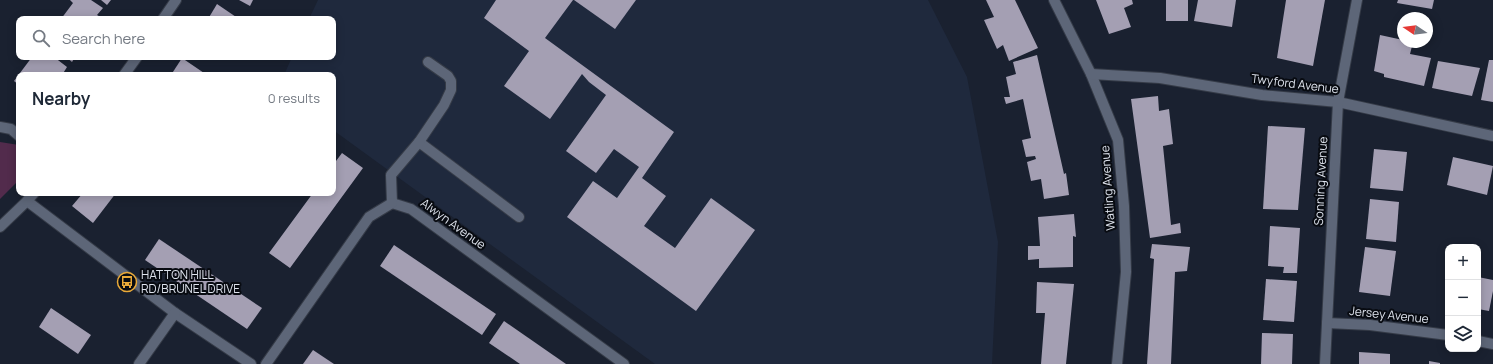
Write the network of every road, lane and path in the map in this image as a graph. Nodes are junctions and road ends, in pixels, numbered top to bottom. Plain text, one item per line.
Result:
1 (176, 0) edge
2 (1054, 0) edge
3 (1357, 0) edge
4 (165, 16) edge
5 (135, 60) edge
6 (428, 62) dead end
7 (126, 72) edge
8 (1091, 74) junction
9 (1338, 102) junction
10 (0, 127) edge
11 (16, 133) edge
12 (1493, 136) edge
13 (419, 142) junction
14 (30, 197) edge
15 (392, 203) junction
16 (519, 216) dead end
17 (0, 227) edge
18 (174, 313) junction
19 (1327, 323) junction
20 (1445, 335) edge
21 (1481, 342) edge
22 (1493, 344) edge
23 (139, 364) edge
24 (251, 364) edge
25 (266, 364) edge
26 (624, 364) edge
27 (1117, 364) edge
28 (1325, 364) edge

1 - 4 street
2 - 8 street, Watling Avenue
3 - 9 street, Sonning Avenue
5 - 7 street
6 - 13 street
8 - 9 street, Twyford Avenue
8 - 27 street, Watling Avenue
9 - 12 street, Twyford Avenue
9 - 19 street, Sonning Avenue
10 - 11 street
13 - 15 street
13 - 16 street
14 - 17 street
14 - 18 street
15 - 25 street
15 - 26 street, Alwyn Avenue
18 - 23 street
18 - 24 street
19 - 20 street, Jersey Avenue
19 - 28 street, Sonning Avenue
21 - 22 street

